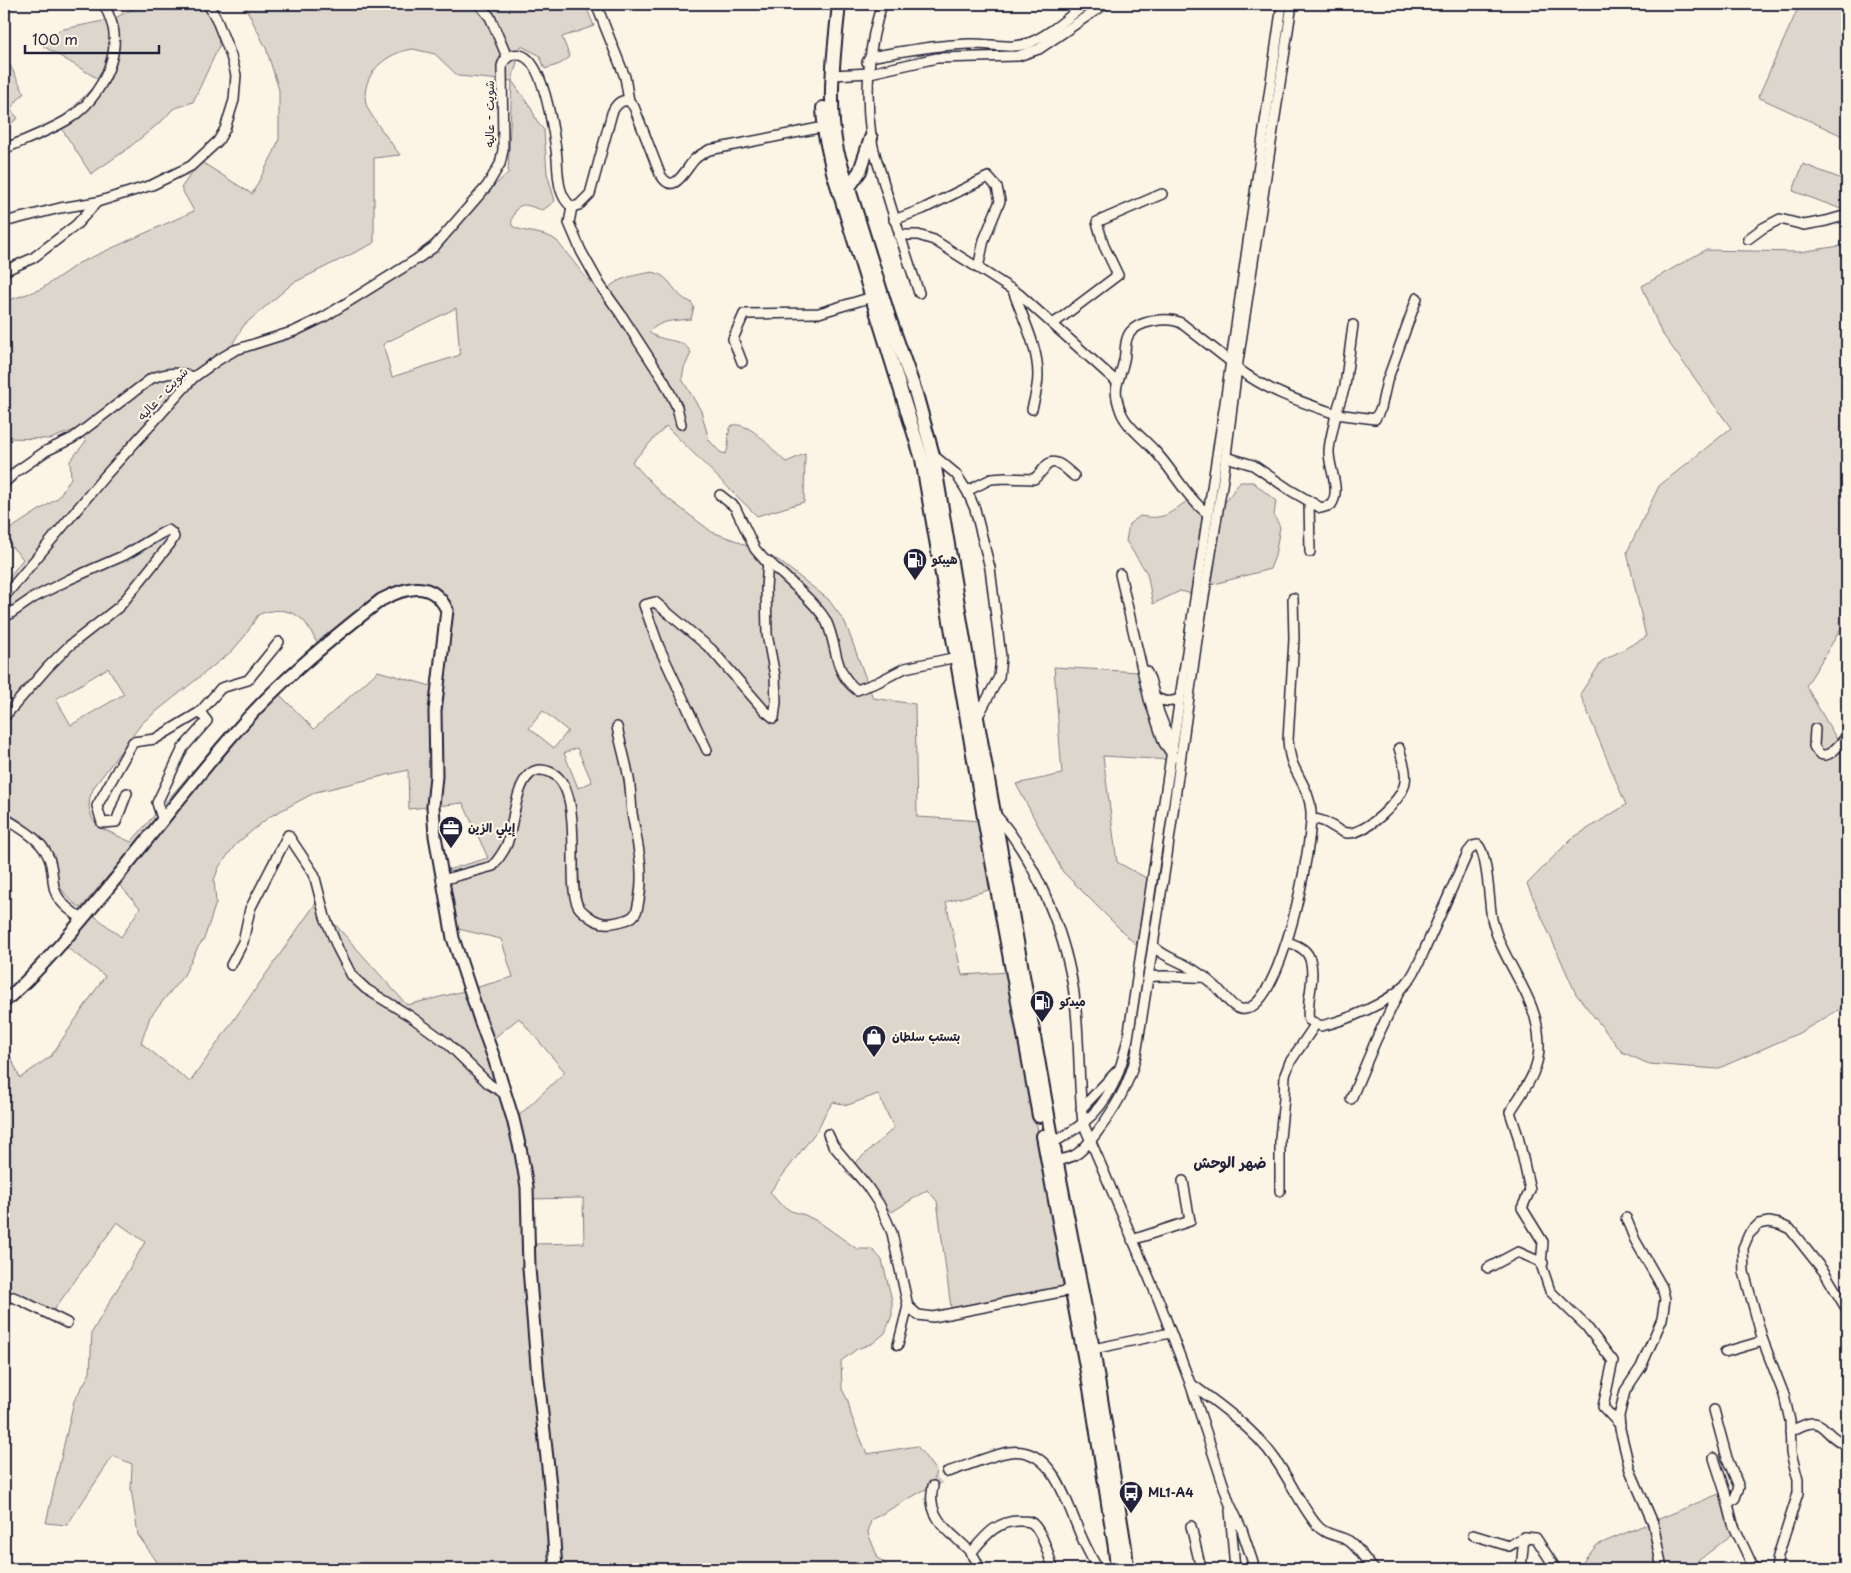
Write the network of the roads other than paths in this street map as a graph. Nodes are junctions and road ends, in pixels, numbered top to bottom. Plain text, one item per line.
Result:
1 (104, 4) edge
2 (208, 4) edge
3 (480, 4) edge
4 (596, 4) edge
5 (831, 4) edge
6 (839, 4) edge
7 (882, 4) edge
8 (1086, 4) edge
9 (1105, 4) edge
10 (1282, 4) edge
11 (1292, 4) edge
12 (507, 57) junction
13 (870, 57) junction
14 (1273, 70) junction
15 (1283, 71) junction
16 (870, 73) junction
17 (859, 74) junction
18 (832, 75) junction
19 (629, 101) junction
20 (828, 124) junction
21 (871, 138) junction
22 (4, 149) edge
23 (848, 187) junction
24 (1162, 194) dead end
25 (97, 202) junction
26 (572, 207) junction
27 (1847, 215) edge
28 (894, 220) junction
29 (4, 222) edge
30 (899, 235) junction
31 (1748, 239) dead end
32 (978, 268) junction
33 (4, 270) edge
34 (1013, 290) junction
35 (919, 293) dead end
36 (872, 297) junction
37 (1416, 298) dead end
38 (885, 321) junction
39 (1053, 324) junction
40 (1353, 325) dead end
41 (742, 362) dead end
42 (1234, 365) junction
43 (194, 377) junction
44 (1116, 382) junction
45 (1032, 409) dead end
46 (1336, 414) junction
47 (681, 424) dead end
48 (933, 455) junction
49 (1226, 457) junction
50 (1074, 476) dead end
51 (1219, 478) junction
52 (4, 483) edge
53 (967, 491) junction
54 (720, 495) dead end
55 (1309, 501) junction
56 (1208, 514) junction
57 (1310, 552) dead end
58 (768, 564) junction
59 (1120, 574) dead end
60 (4, 597) edge
61 (952, 598) junction
62 (1293, 598) dead end
63 (4, 618) edge
64 (279, 642) dead end
65 (957, 657) junction
66 (1141, 662) junction
67 (1155, 697) junction
68 (1180, 699) junction
69 (200, 712) junction
70 (4, 717) edge
71 (977, 718) junction
72 (617, 728) dead end
73 (1815, 729) dead end
74 (1847, 736) edge
75 (1399, 748) dead end
76 (706, 750) dead end
77 (1176, 756) junction
78 (127, 794) dead end
79 (995, 814) junction
80 (4, 818) edge
81 (1312, 819) junction
82 (163, 821) junction
83 (442, 880) junction
84 (82, 919) junction
85 (1287, 942) junction
86 (1153, 946) junction
87 (230, 965) dead end
88 (1148, 977) junction
89 (1205, 978) junction
90 (1400, 990) junction
91 (4, 1002) edge
92 (1315, 1025) junction
93 (1122, 1065) junction
94 (506, 1094) junction
95 (1351, 1099) dead end
96 (1081, 1109) junction
97 (1083, 1123) junction
98 (828, 1134) dead end
99 (1090, 1140) junction
100 (1053, 1143) junction
101 (1057, 1161) junction
102 (1183, 1181) dead end
103 (1280, 1190) dead end
104 (1626, 1218) dead end
105 (1132, 1240) junction
106 (1542, 1262) junction
107 (1488, 1268) dead end
108 (1071, 1290) junction
109 (4, 1298) edge
110 (908, 1306) junction
111 (1847, 1310) edge
112 (68, 1322) dead end
113 (1170, 1333) junction
114 (1763, 1341) junction
115 (898, 1345) dead end
116 (1093, 1349) junction
117 (1725, 1352) dead end
118 (1190, 1383) junction
119 (1714, 1410) dead end
120 (1620, 1425) junction
121 (1790, 1432) junction
122 (1847, 1445) edge
123 (1714, 1458) dead end
124 (947, 1472) tunnel mouth
125 (933, 1486) dead end
126 (1229, 1502) junction
127 (1728, 1504) junction
128 (1191, 1526) dead end
129 (1473, 1535) dead end
130 (1524, 1538) junction
131 (971, 1553) junction
132 (556, 1569) edge
133 (979, 1569) edge
134 (1053, 1569) edge
135 (1098, 1569) edge
136 (1117, 1569) edge
137 (1127, 1569) edge
138 (1201, 1569) edge
139 (1235, 1569) edge
140 (1255, 1569) edge
141 (1374, 1569) edge
142 (1522, 1569) edge
143 (1556, 1569) edge
144 (1662, 1569) edge
145 (1754, 1569) edge
146 (1776, 1569) edge

1 - 22 street
2 - 25 street
3 - 12 street
4 - 19 street
5 - 20 highway
6 - 18 highway
7 - 13 street
8 - 13 street
9 - 16 street
10 - 14 street
11 - 15 street
12 - 26 street
12 - 43 street, شويت - عاليه
13 - 16 street
13 - 17 street
14 - 15 street
14 - 42 street
15 - 42 street
16 - 17 street
16 - 21 street
17 - 18 street
18 - 20 highway
19 - 20 street
19 - 26 street
20 - 23 highway
20 - 36 highway
21 - 23 highway
21 - 28 street
23 - 38 highway
24 - 39 street
25 - 29 street
25 - 33 street
26 - 47 street
27 - 31 street
28 - 30 street
28 - 32 street
30 - 32 street
30 - 35 street
32 - 34 street
34 - 39 street
34 - 45 street
36 - 38 highway
36 - 41 street
37 - 46 street
38 - 48 highway
38 - 61 highway
39 - 44 street
40 - 46 street
42 - 44 street
42 - 46 street
42 - 49 street
42 - 51 street
43 - 52 street
43 - 60 street, شويت - عاليه
44 - 56 street
46 - 55 street
48 - 53 street
48 - 61 highway
49 - 51 street
49 - 55 street
50 - 53 street
51 - 56 street
51 - 77 street
53 - 71 street
54 - 58 street
55 - 57 street
56 - 68 street
58 - 65 street
58 - 76 street
59 - 66 street
61 - 65 highway
61 - 71 highway
62 - 81 street
63 - 70 street
64 - 69 street
65 - 108 highway
66 - 67 street
66 - 77 street
67 - 68 street
67 - 77 street
68 - 77 street
69 - 78 street
69 - 82 street
71 - 79 highway
72 - 83 street
73 - 74 street
75 - 81 street
77 - 86 street
77 - 93 street
79 - 96 street
79 - 100 highway
80 - 84 street
81 - 85 street
82 - 83 main road
82 - 84 main road
83 - 94 main road
84 - 91 main road
85 - 89 street
85 - 92 street
86 - 88 street
86 - 89 street
87 - 94 street
88 - 89 street
88 - 99 street
90 - 92 street
90 - 95 street
90 - 106 street
92 - 103 street
93 - 96 street
93 - 97 street
94 - 132 main road
96 - 97 street
97 - 99 street
97 - 100 street
98 - 110 street
99 - 101 street
99 - 105 street
100 - 101 highway
101 - 116 highway
102 - 105 street
104 - 120 street
105 - 113 street
106 - 107 street
106 - 120 street
108 - 110 street
108 - 136 highway
109 - 112 street
110 - 115 street
111 - 114 street
113 - 116 street
113 - 118 street
114 - 117 street
114 - 121 street
116 - 137 highway
118 - 126 street
118 - 141 street
119 - 127 street
120 - 144 street
121 - 122 street
121 - 146 street
123 - 127 street
124 - 135 street
125 - 131 street
126 - 139 street
126 - 140 street
127 - 145 street
128 - 138 street
129 - 130 street
130 - 142 street
130 - 143 street
131 - 133 street
131 - 134 street

